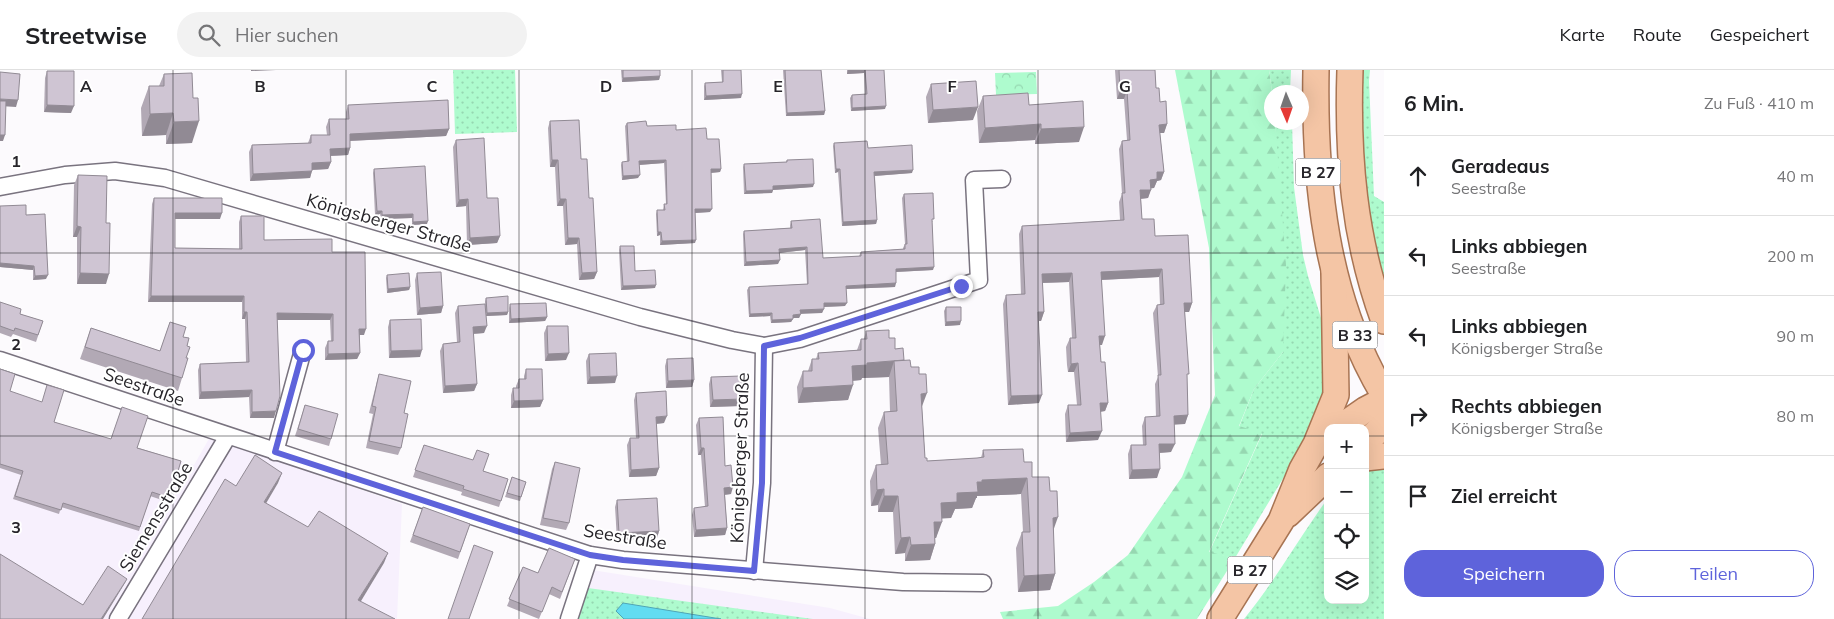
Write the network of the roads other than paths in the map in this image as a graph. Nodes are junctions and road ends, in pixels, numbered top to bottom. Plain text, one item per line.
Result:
1 (1316, 70) edge
2 (1350, 70) edge
3 (1002, 179) dead end
4 (0, 187) edge
5 (1334, 272) junction
6 (1384, 321) edge
7 (764, 346) junction
8 (303, 350) dead end
9 (0, 360) edge
10 (1384, 395) edge
11 (1384, 400) edge
12 (1345, 424) edge
13 (1384, 425) edge
14 (228, 436) junction
15 (1322, 439) edge
16 (1369, 439) edge
17 (275, 452) junction
18 (1384, 456) edge
19 (1369, 458) edge
20 (1324, 481) edge
21 (1281, 521) junction
22 (590, 555) junction
23 (754, 571) junction
24 (983, 583) dead end
25 (118, 619) edge
26 (569, 619) edge
27 (1220, 619) edge

1 - 5 main road, B 27
2 - 6 main road, B 27
3 - 7 street, Königsberger Straße
4 - 7 street, Königsberger Straße
5 - 10 main road, B 33
5 - 15 main road, B 27
7 - 23 street, Königsberger Straße
8 - 17 street
9 - 14 street, Seestraße
11 - 12 main road
13 - 16 main road
14 - 17 street, Seestraße
14 - 25 street, Siemensstraße
15 - 21 main road, B 27
17 - 22 street, Seestraße
18 - 19 main road
20 - 21 main road, B 27
21 - 27 main road, B 27
22 - 23 street, Seestraße
22 - 26 street
23 - 24 street, Seestraße

